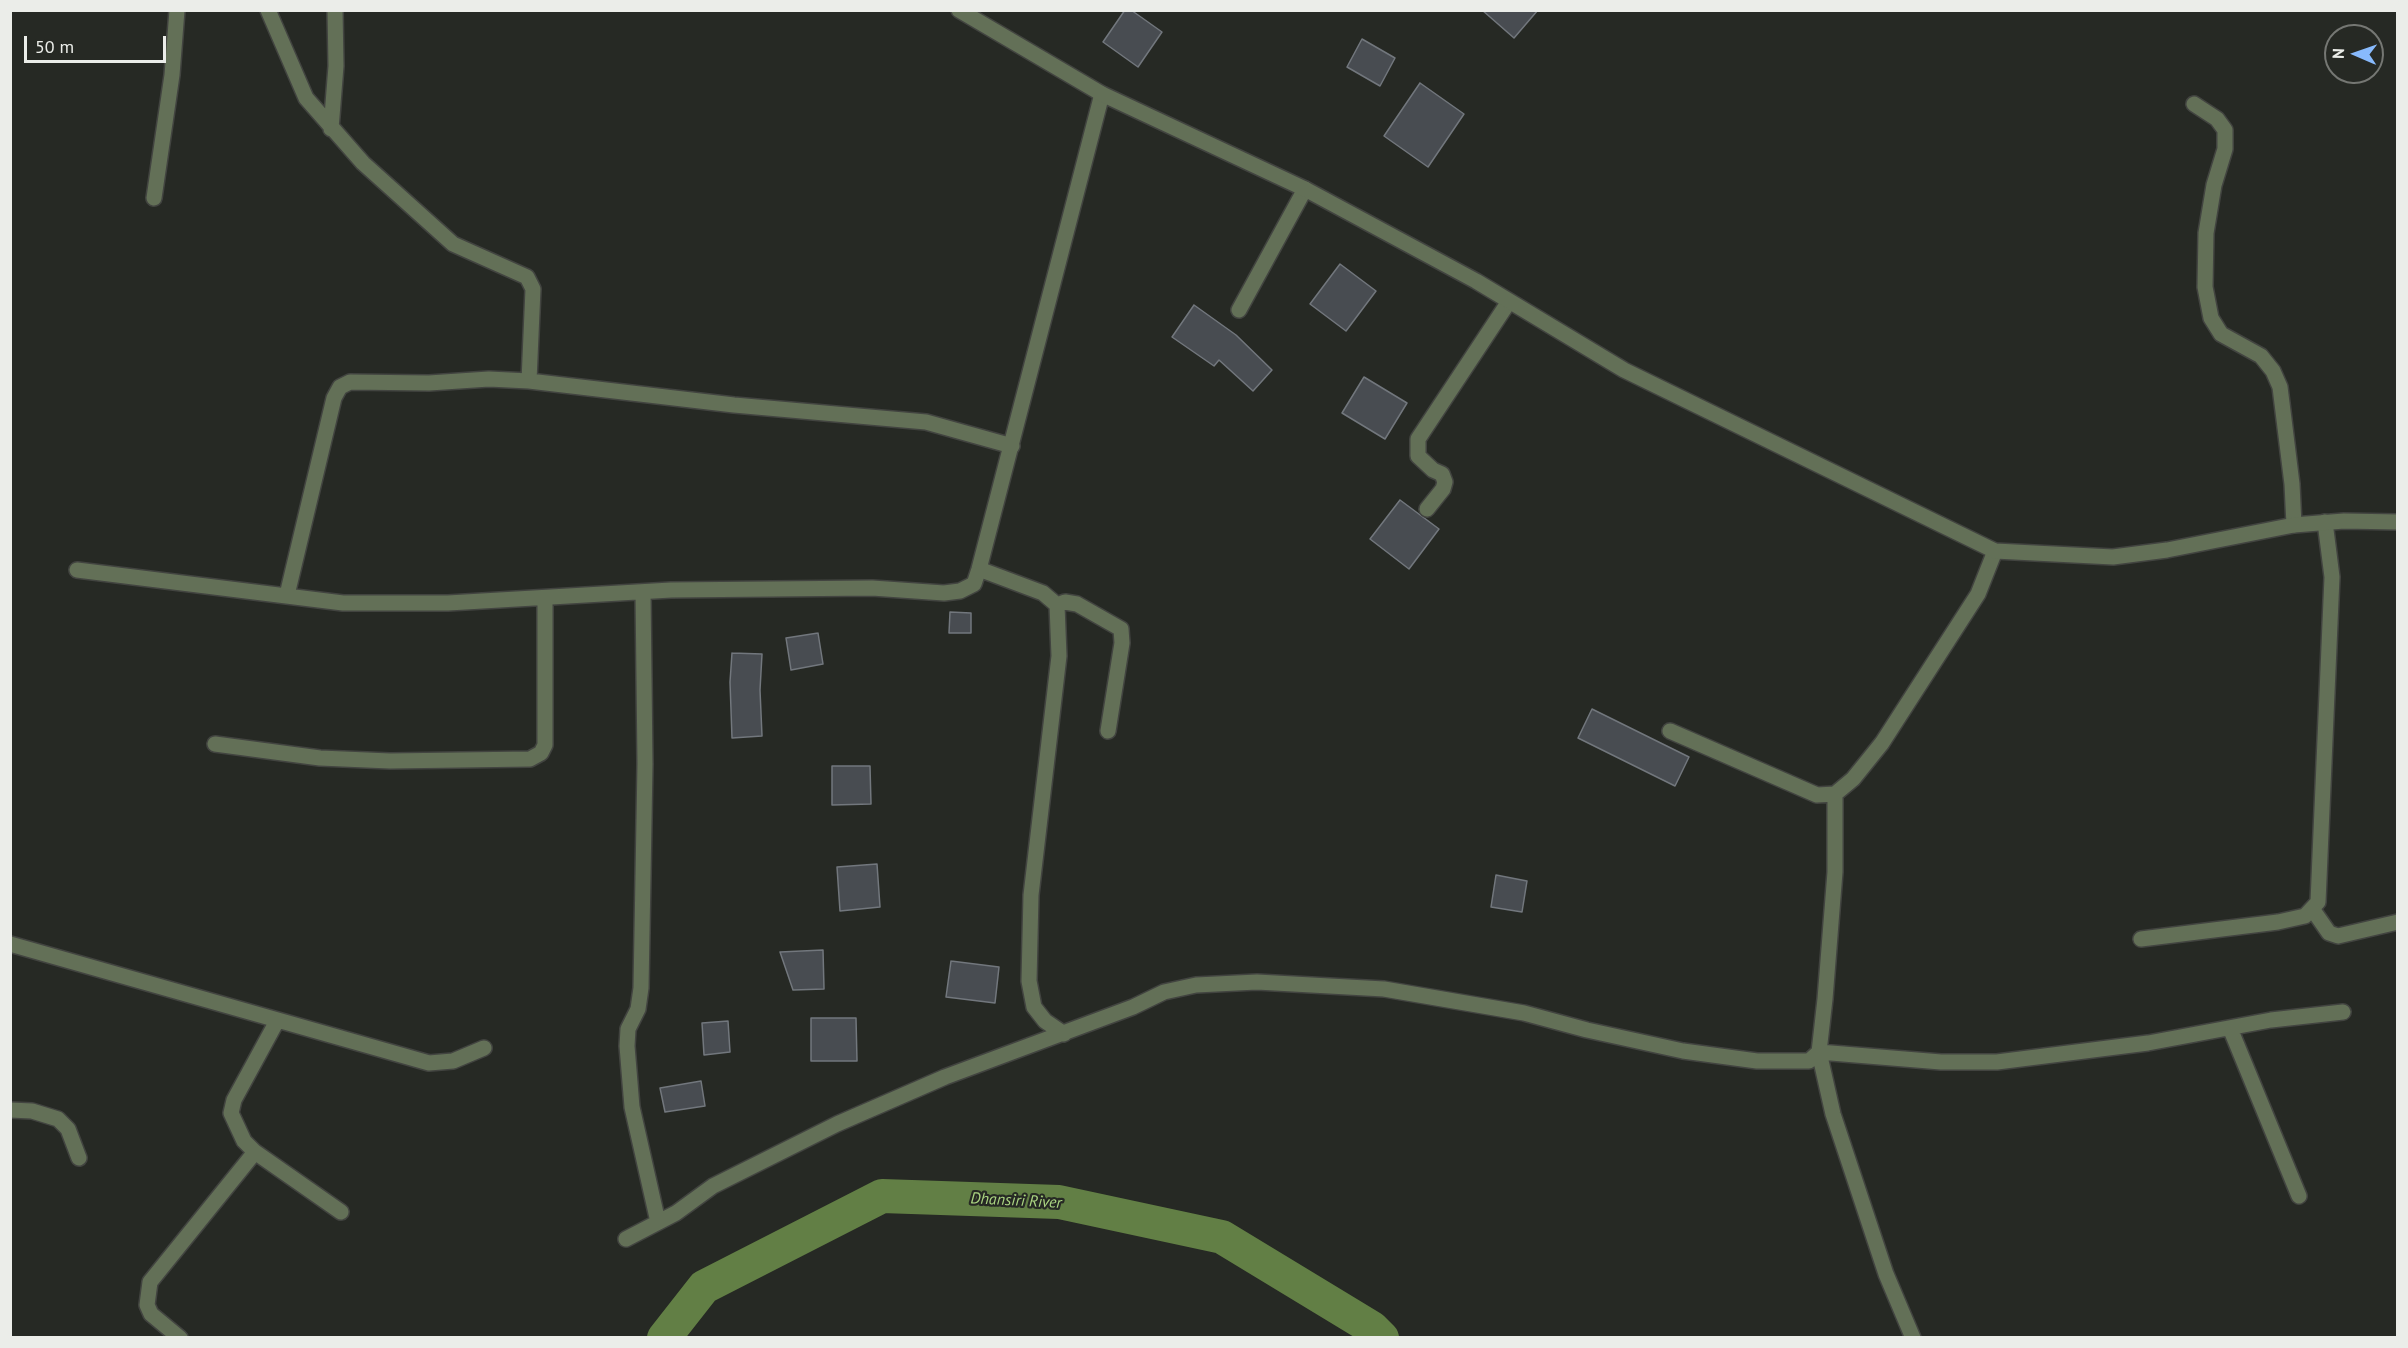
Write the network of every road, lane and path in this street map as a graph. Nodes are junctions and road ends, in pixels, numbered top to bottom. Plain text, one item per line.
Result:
1 (177, 10) edge
2 (268, 10) edge
3 (335, 10) edge
4 (959, 10) edge
5 (1102, 94) junction
6 (2194, 104) dead end
7 (331, 129) junction
8 (1305, 189) junction
9 (154, 198) dead end
10 (1508, 303) junction
11 (1239, 310) dead end
12 (529, 381) junction
13 (1012, 446) junction
14 (1426, 509) dead end
15 (2325, 522) junction
16 (2397, 522) edge
17 (2294, 525) junction
18 (1995, 551) junction
19 (77, 570) dead end
20 (979, 570) junction
21 (643, 592) junction
22 (287, 596) junction
23 (544, 599) junction
24 (1057, 605) junction
25 (1670, 730) dead end
26 (1108, 731) dead end
27 (214, 744) dead end
28 (1835, 794) junction
29 (2313, 910) junction
30 (2397, 922) edge
31 (2140, 939) dead end
32 (10, 944) edge
33 (2343, 1011) dead end
34 (277, 1021) junction
35 (2230, 1028) junction
36 (1064, 1034) junction
37 (484, 1048) dead end
38 (1819, 1052) junction
39 (10, 1110) edge
40 (255, 1152) junction
41 (79, 1158) dead end
42 (2299, 1197) dead end
43 (341, 1212) dead end
44 (658, 1222) junction
45 (626, 1239) dead end
46 (180, 1338) edge
47 (1913, 1338) edge

1 - 9 street
2 - 7 street
3 - 7 street
4 - 5 street
5 - 8 street
5 - 13 street
6 - 17 street
7 - 12 street
8 - 10 street
8 - 11 street
10 - 14 street
10 - 18 street
12 - 13 street
12 - 22 street
13 - 20 street
15 - 16 street
15 - 17 street
15 - 29 street
17 - 18 street
18 - 28 street
19 - 22 street
20 - 21 street
20 - 24 street
21 - 23 street
21 - 44 street
22 - 23 street
23 - 27 street
24 - 26 street
24 - 36 street
25 - 28 street
28 - 38 street
29 - 30 street
29 - 31 street
32 - 34 street
33 - 35 street
34 - 37 street
34 - 40 street
35 - 38 street
35 - 42 street
36 - 38 street
36 - 44 street
38 - 47 street
39 - 41 street
40 - 43 street
40 - 46 street
44 - 45 street

